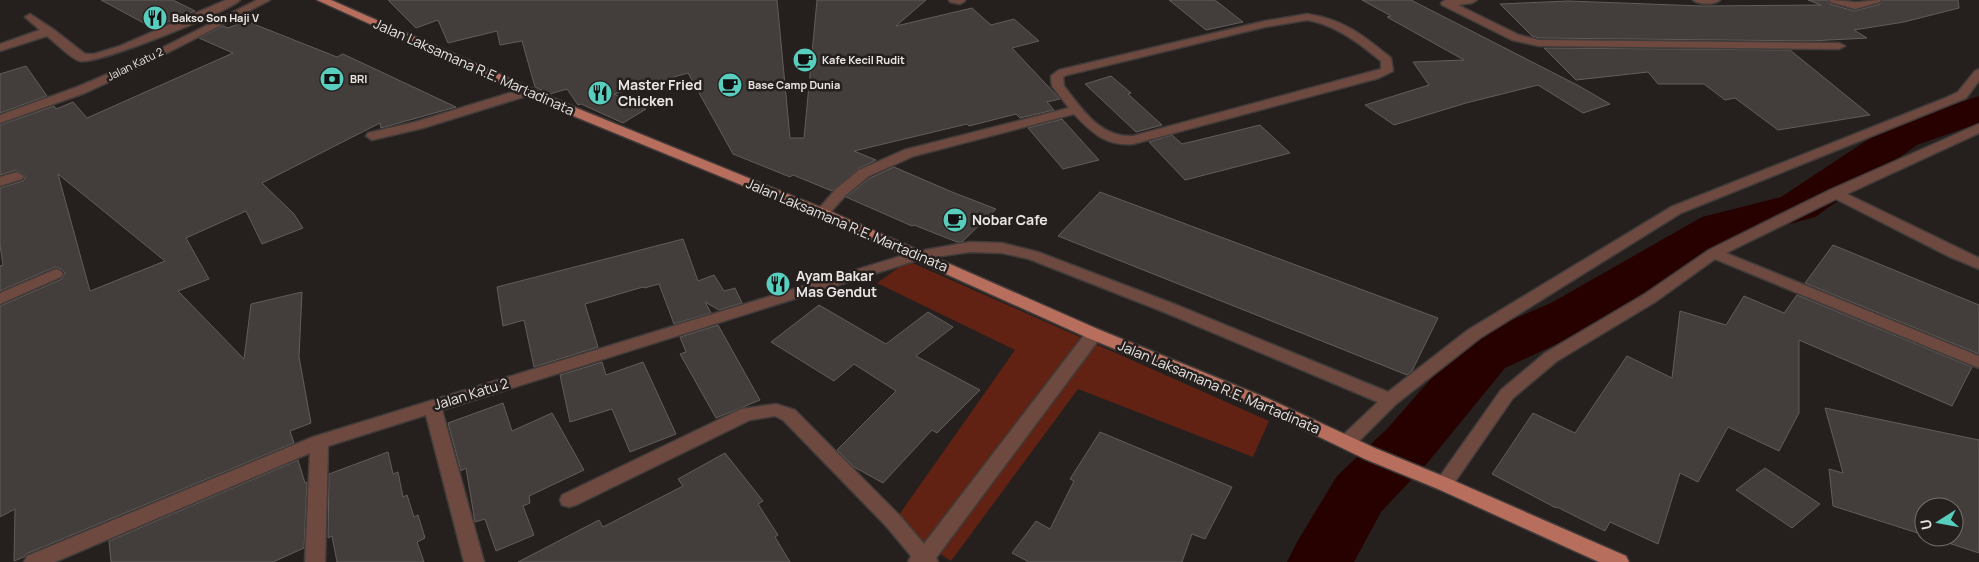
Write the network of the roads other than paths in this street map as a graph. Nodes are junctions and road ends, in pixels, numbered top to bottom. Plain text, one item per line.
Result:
1 (235, 0) edge
2 (265, 0) edge
3 (322, 0) edge
4 (1472, 0) edge
5 (1698, 0) edge
6 (1715, 0) edge
7 (1834, 0) edge
8 (1876, 0) edge
9 (1444, 2) edge
10 (30, 17) dead end
11 (48, 32) junction
12 (1839, 46) dead end
13 (0, 48) edge
14 (1979, 73) edge
15 (529, 92) junction
16 (1077, 110) junction
17 (0, 119) edge
18 (1979, 128) edge
19 (372, 136) dead end
20 (17, 176) dead end
21 (0, 182) edge
22 (1835, 193) junction
23 (822, 213) junction
24 (1714, 253) junction
25 (919, 255) junction
26 (1979, 264) edge
27 (56, 274) dead end
28 (0, 299) edge
29 (1094, 334) junction
30 (1979, 362) edge
31 (1390, 400) junction
32 (432, 406) junction
33 (319, 442) junction
34 (1347, 442) junction
35 (1444, 484) junction
36 (569, 500) dead end
37 (924, 561) edge
38 (34, 562) edge
39 (315, 562) edge
40 (474, 562) edge
41 (1619, 562) edge

1 - 11 street
2 - 17 street, Jalan Katu 2
3 - 15 main road, Jalan Laksamana R.E. Martadinata
4 - 9 street
5 - 6 street
7 - 8 street
9 - 12 street
10 - 11 street
11 - 13 street
14 - 31 street
15 - 19 street
15 - 23 main road, Jalan Laksamana R.E. Martadinata
16 - 16 street
16 - 23 street
18 - 22 street
20 - 21 street
22 - 24 street
22 - 26 street
23 - 25 main road, Jalan Laksamana R.E. Martadinata
24 - 30 street
24 - 35 street
25 - 29 main road, Jalan Laksamana R.E. Martadinata
25 - 31 street, Jalan Katu 2
25 - 32 street, Jalan Katu 2
27 - 28 street
29 - 34 main road, Jalan Laksamana R.E. Martadinata
29 - 37 street
31 - 34 street
32 - 33 street, Jalan Katu 2
32 - 40 street
33 - 38 street, Jalan Katu 2
33 - 39 street
34 - 35 main road, Jalan Laksamana R.E. Martadinata
35 - 41 main road, Jalan Laksamana R.E. Martadinata
36 - 37 street

